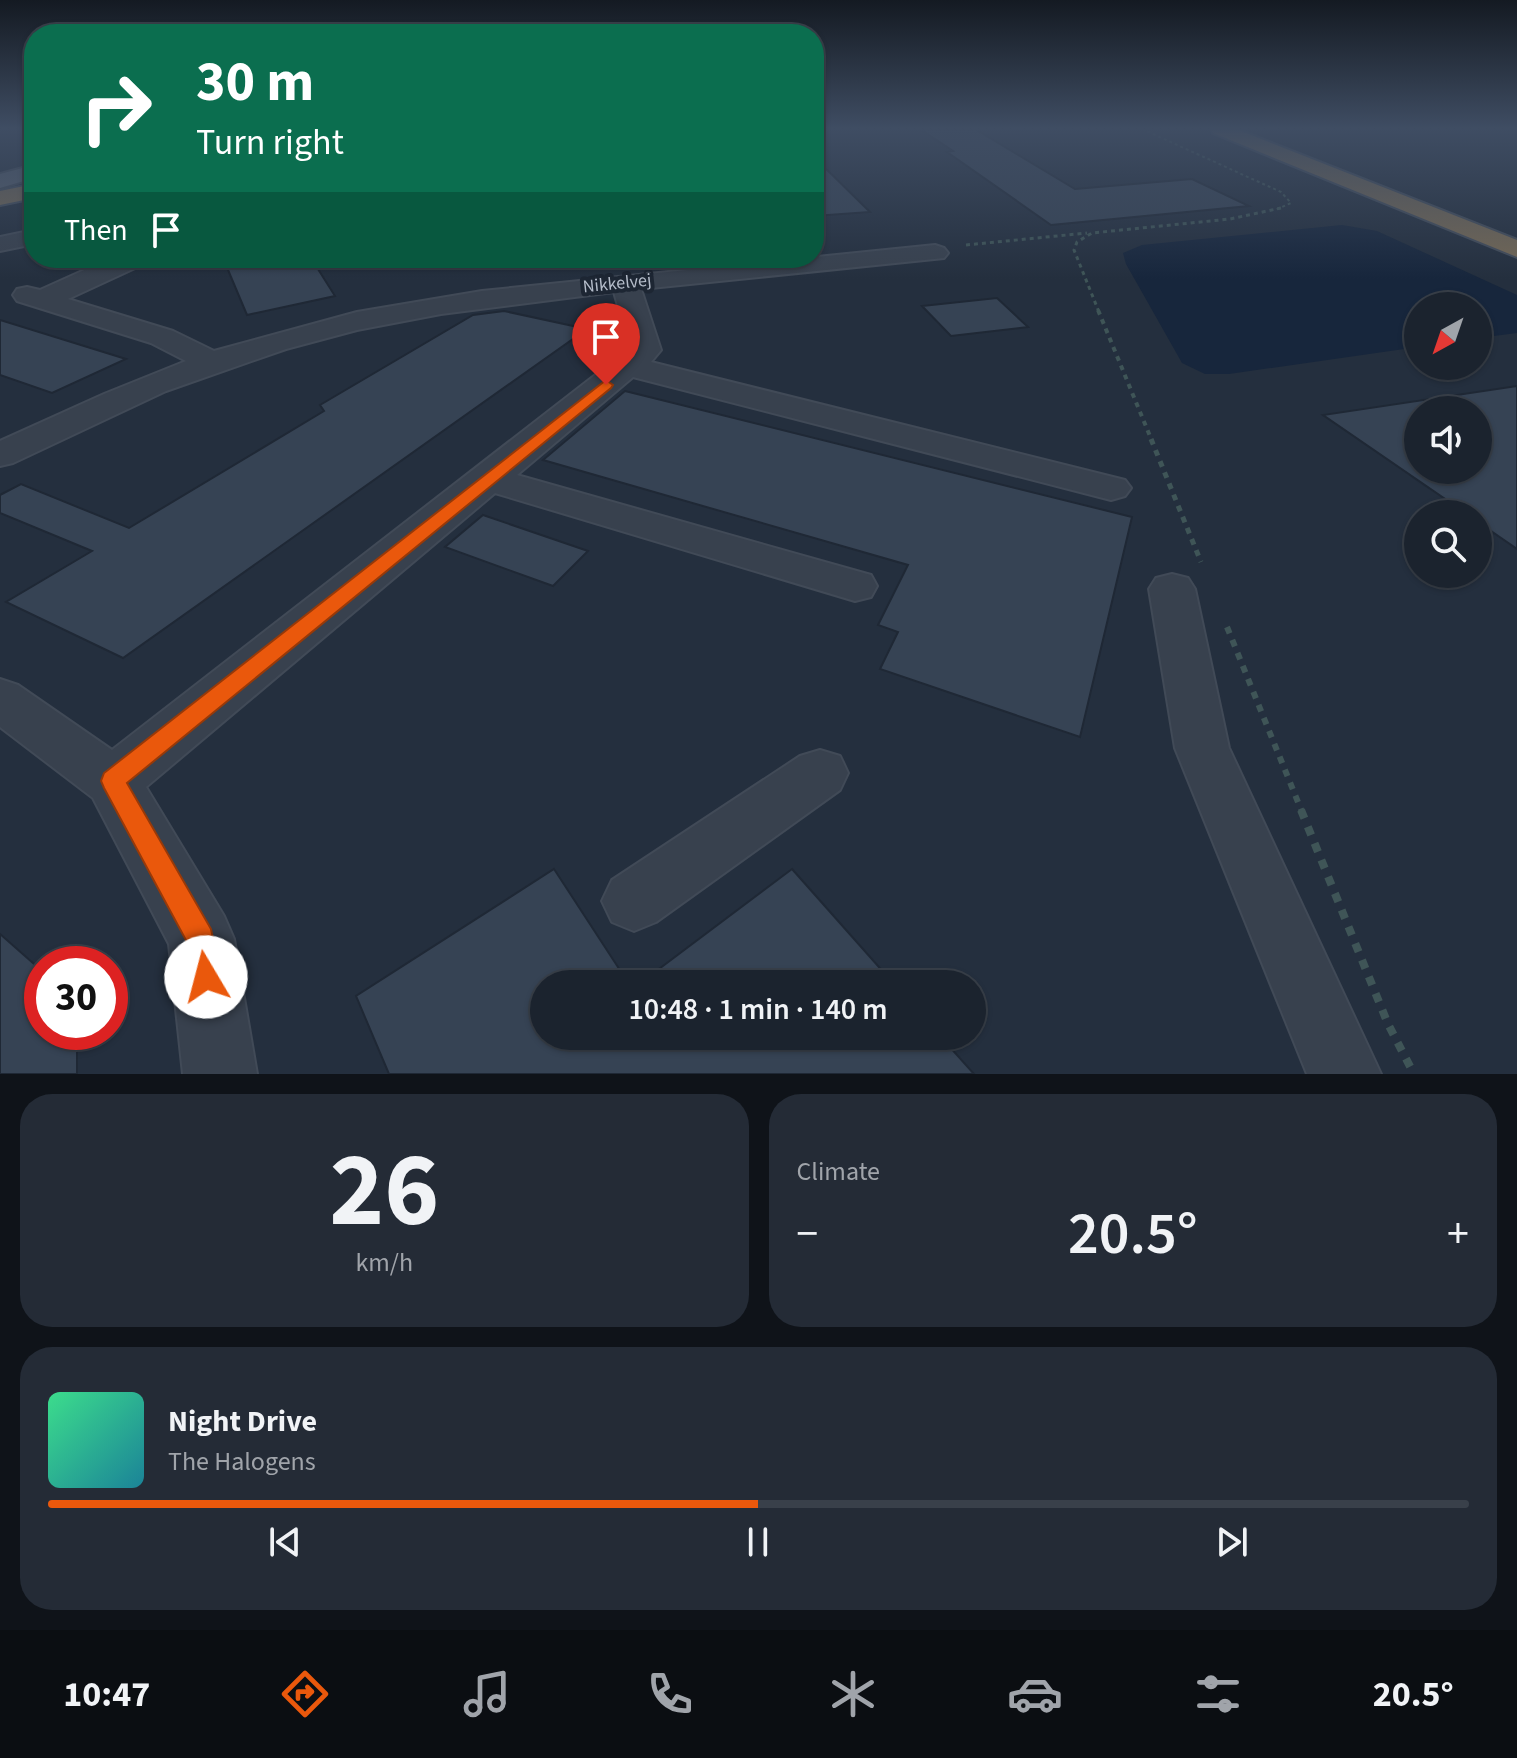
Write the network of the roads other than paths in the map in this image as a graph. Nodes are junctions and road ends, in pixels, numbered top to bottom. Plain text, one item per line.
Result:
1 (1344, 179) edge
2 (1389, 179) edge
3 (24, 193) edge
4 (0, 198) edge
5 (1517, 228) edge
6 (24, 239) edge
7 (0, 244) edge
8 (1517, 249) edge
9 (935, 253) road end
10 (824, 264) edge
11 (112, 268) edge
12 (780, 268) edge
13 (625, 283) junction
14 (211, 362) junction
15 (629, 366) junction
16 (3, 450) edge
17 (490, 479) junction
18 (1111, 488) dead end
19 (855, 586) dead end
20 (1200, 592) road end
21 (0, 699) edge
22 (820, 773) dead end
23 (113, 781) junction
24 (634, 901) dead end
25 (220, 1074) edge
26 (1344, 1074) edge

1 - 8 highway
2 - 5 highway
3 - 4 highway
6 - 7 street
9 - 10 street, Nikkelvej
11 - 14 street
12 - 13 street, Nikkelvej
13 - 14 street, Nikkelvej
13 - 15 street
14 - 16 street, Nikkelvej
15 - 17 street
15 - 18 street
17 - 19 street
17 - 23 street
20 - 26 street
21 - 23 street
22 - 24 street
23 - 25 street

